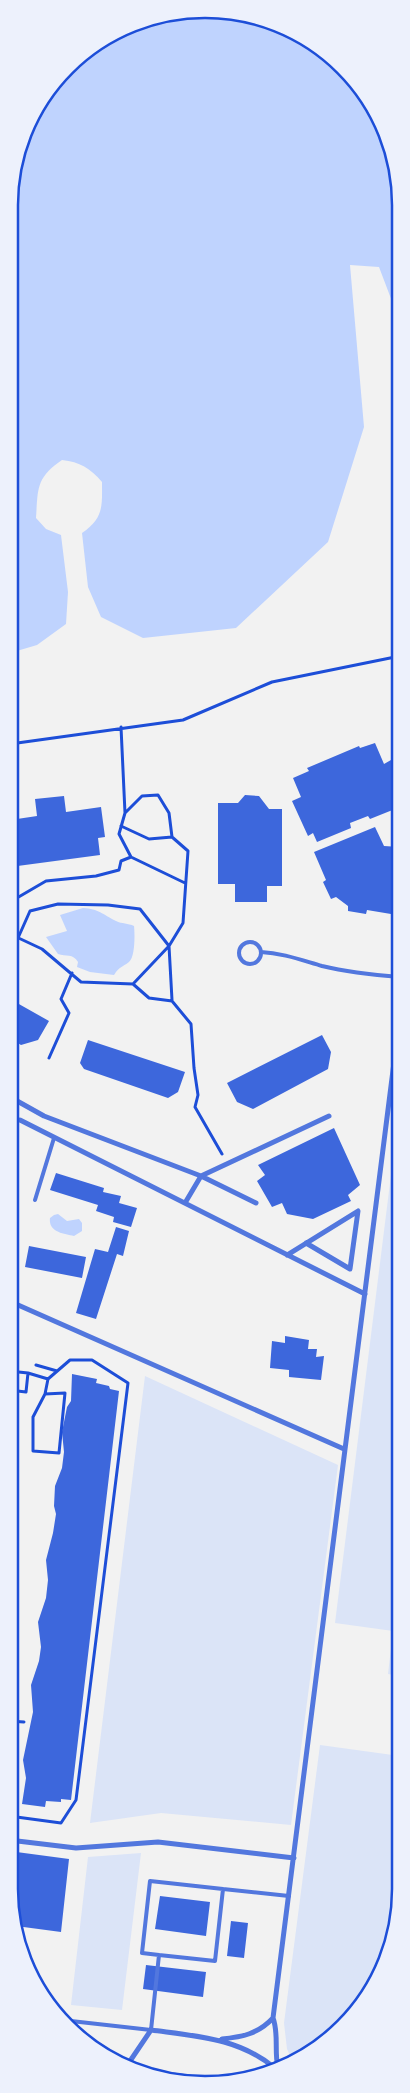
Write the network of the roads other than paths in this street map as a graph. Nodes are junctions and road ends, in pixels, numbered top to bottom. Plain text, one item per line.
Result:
1 (261, 952) junction
2 (392, 976) edge
3 (392, 1079) edge
4 (18, 1101) edge
5 (329, 1116) dead end
6 (20, 1120) dead end
7 (54, 1138) junction
8 (201, 1176) junction
9 (35, 1200) dead end
10 (185, 1203) junction
11 (256, 1203) dead end
12 (306, 1244) junction
13 (288, 1255) junction
14 (365, 1294) junction
15 (18, 1305) edge
16 (344, 1449) junction
17 (18, 1841) edge
18 (294, 1858) junction
19 (223, 1889) junction
20 (289, 1896) junction
21 (159, 1955) junction
22 (273, 2018) junction
23 (72, 2021) edge
24 (151, 2030) junction
25 (220, 2040) junction
26 (131, 2060) edge
27 (277, 2061) edge
28 (270, 2064) edge

1 - 1 lane
1 - 2 lane
3 - 14 street
4 - 8 street
5 - 8 street
6 - 7 street
7 - 9 lane
7 - 10 street
8 - 10 street
8 - 11 street
10 - 13 street
12 - 12 street
12 - 13 street
13 - 14 street
14 - 16 street
15 - 16 street
16 - 18 street
17 - 18 street
18 - 20 street
19 - 20 lane
19 - 21 lane
19 - 21 lane
20 - 22 street
21 - 24 lane
22 - 25 street
22 - 27 street
23 - 24 lane
24 - 25 street
24 - 26 street
25 - 28 street

